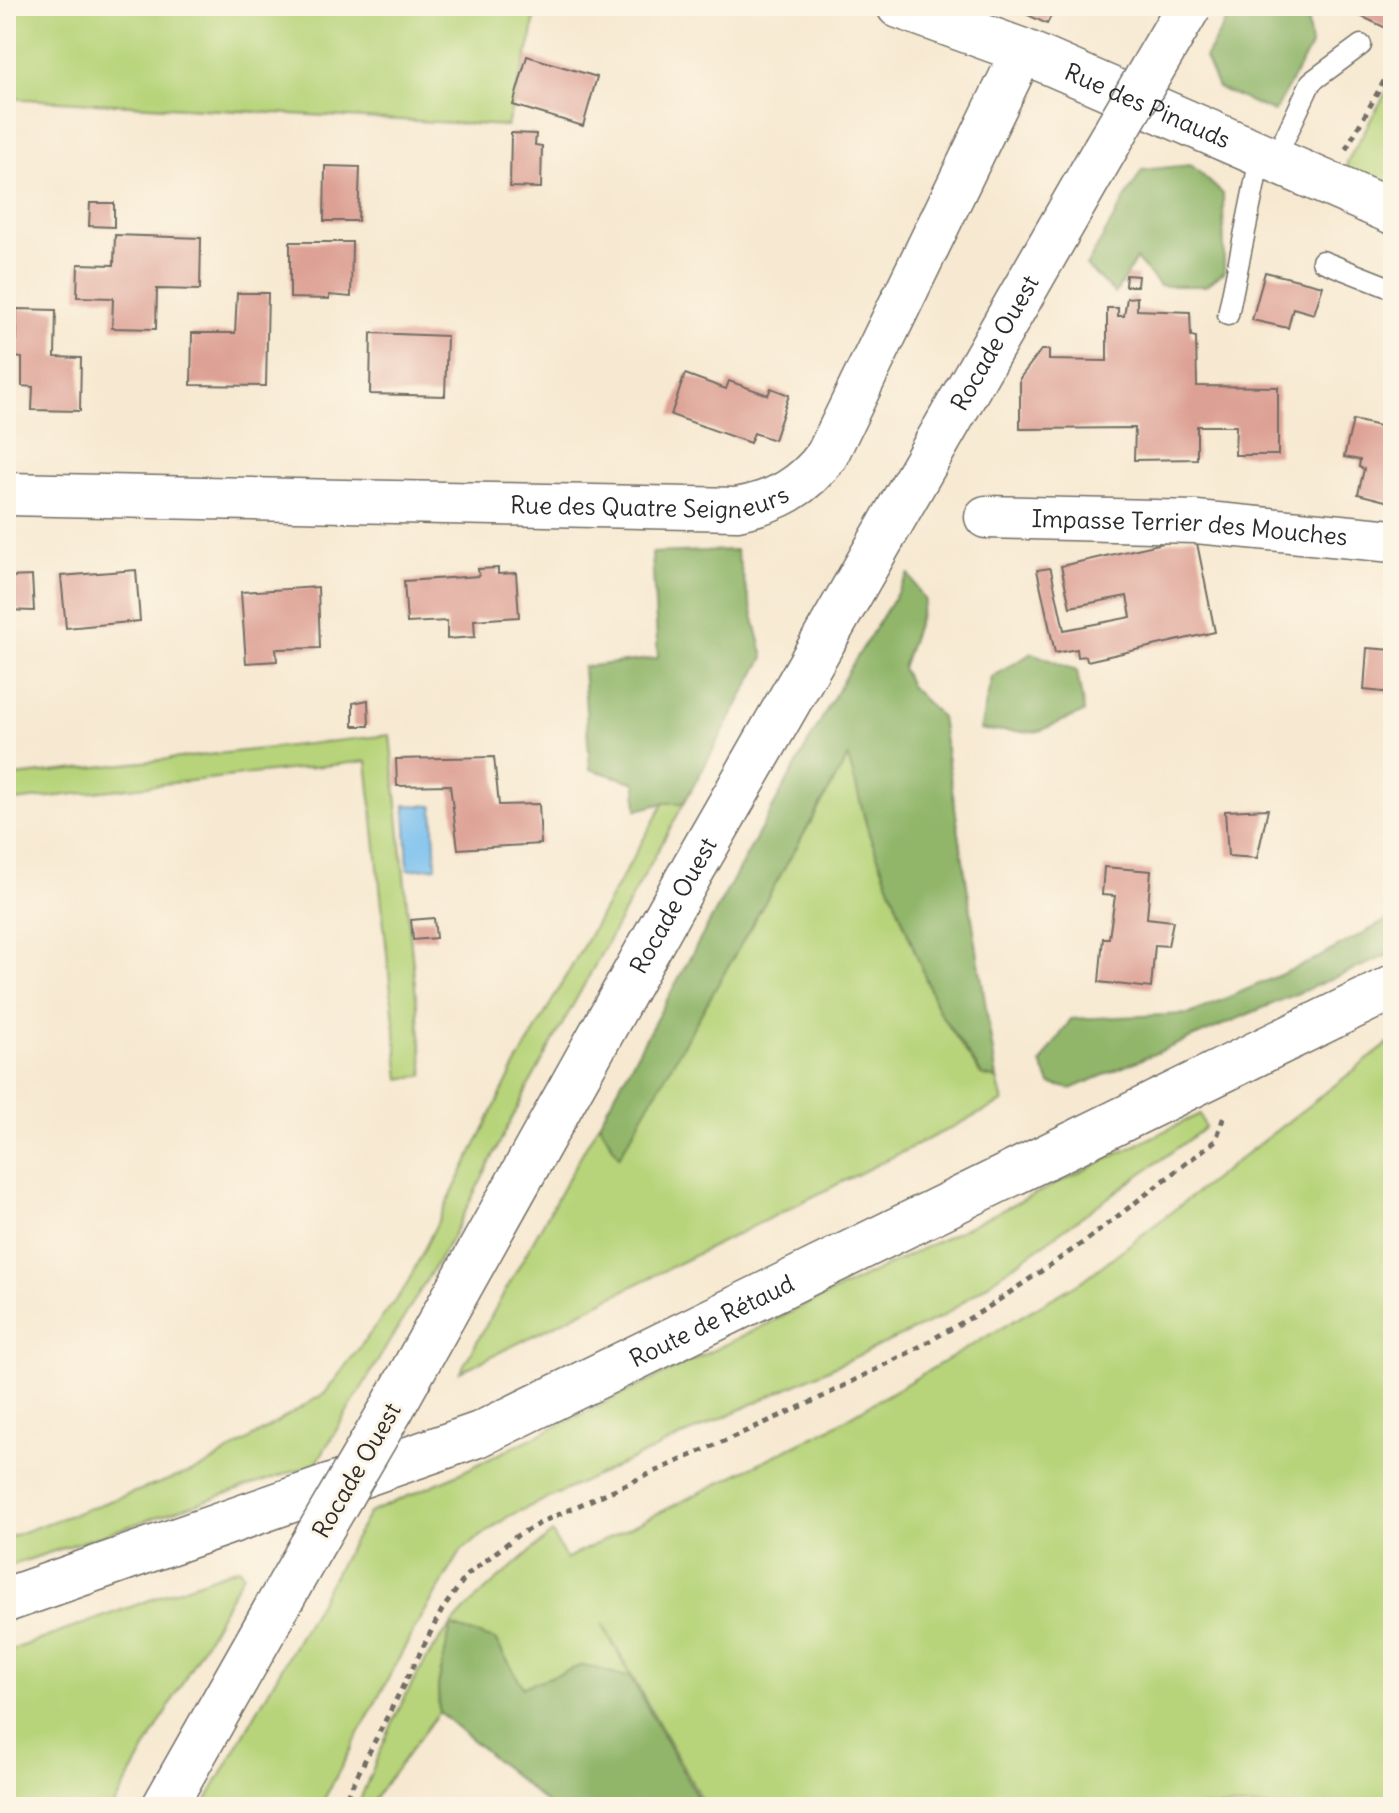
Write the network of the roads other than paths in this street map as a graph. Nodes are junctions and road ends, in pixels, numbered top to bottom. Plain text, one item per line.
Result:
1 (899, 6) edge
2 (1189, 6) edge
3 (1361, 45) dead end
4 (1023, 51) junction
5 (1268, 156) junction
6 (1393, 212) edge
7 (1322, 261) dead end
8 (1393, 289) edge
9 (1228, 315) dead end
10 (6, 494) edge
11 (986, 517) dead end
12 (1393, 541) edge
13 (1393, 987) edge
14 (6, 1600) edge
15 (164, 1807) edge

1 - 4 main road, Rue des Pinauds
2 - 15 main road, Rocade Ouest, bridge
3 - 5 lane
4 - 5 main road, Rue des Pinauds
4 - 10 street, Rue des Quatre Seigneurs
5 - 6 main road, Rue des Pinauds
5 - 9 lane
7 - 8 lane
11 - 12 street, Impasse Terrier des Mouches
13 - 14 main road, Route de Rétaud

